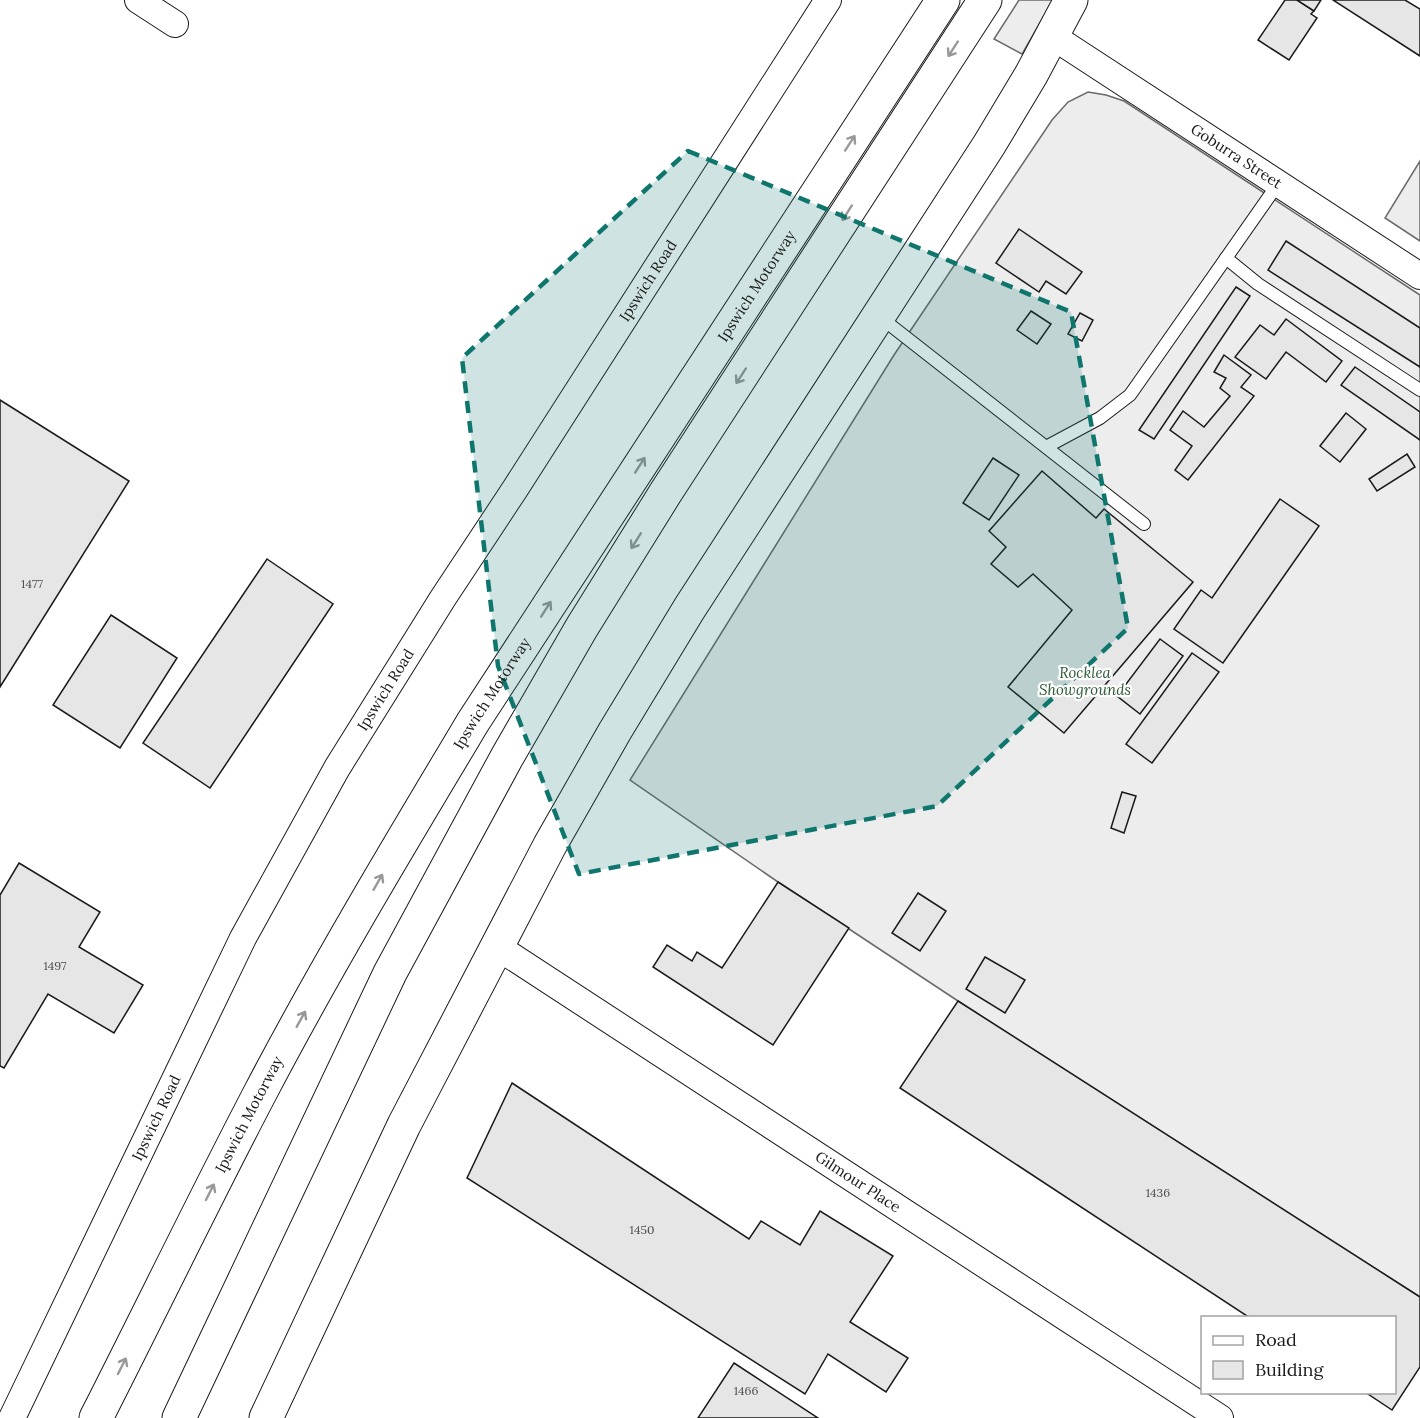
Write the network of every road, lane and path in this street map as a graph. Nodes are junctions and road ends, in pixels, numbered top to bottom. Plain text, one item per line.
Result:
1 (138, 0) edge
2 (828, 0) edge
3 (943, 0) edge
4 (985, 0) edge
5 (1071, 0) edge
6 (175, 24) dead end
7 (1052, 36) junction
8 (1278, 184) junction
9 (1226, 258) junction
10 (1420, 276) edge
11 (878, 316) junction
12 (1420, 390) edge
13 (1046, 447) junction
14 (1143, 524) dead end
15 (496, 946) junction
16 (12, 1418) edge
17 (96, 1418) edge
18 (179, 1418) edge
19 (266, 1418) edge
20 (1220, 1418) edge

1 - 6 street
2 - 16 street, Ipswich Road
17 -> 3 main road, Ipswich Motorway
4 -> 18 main road
5 - 7 main road
7 - 8 street, Goburra Street
7 - 11 main road
8 - 9 lane
8 - 10 street, Goburra Street
9 - 12 lane
9 - 13 lane
11 - 13 lane
11 - 15 main road
13 - 14 lane
15 - 19 main road
15 - 20 street, Gilmour Place

